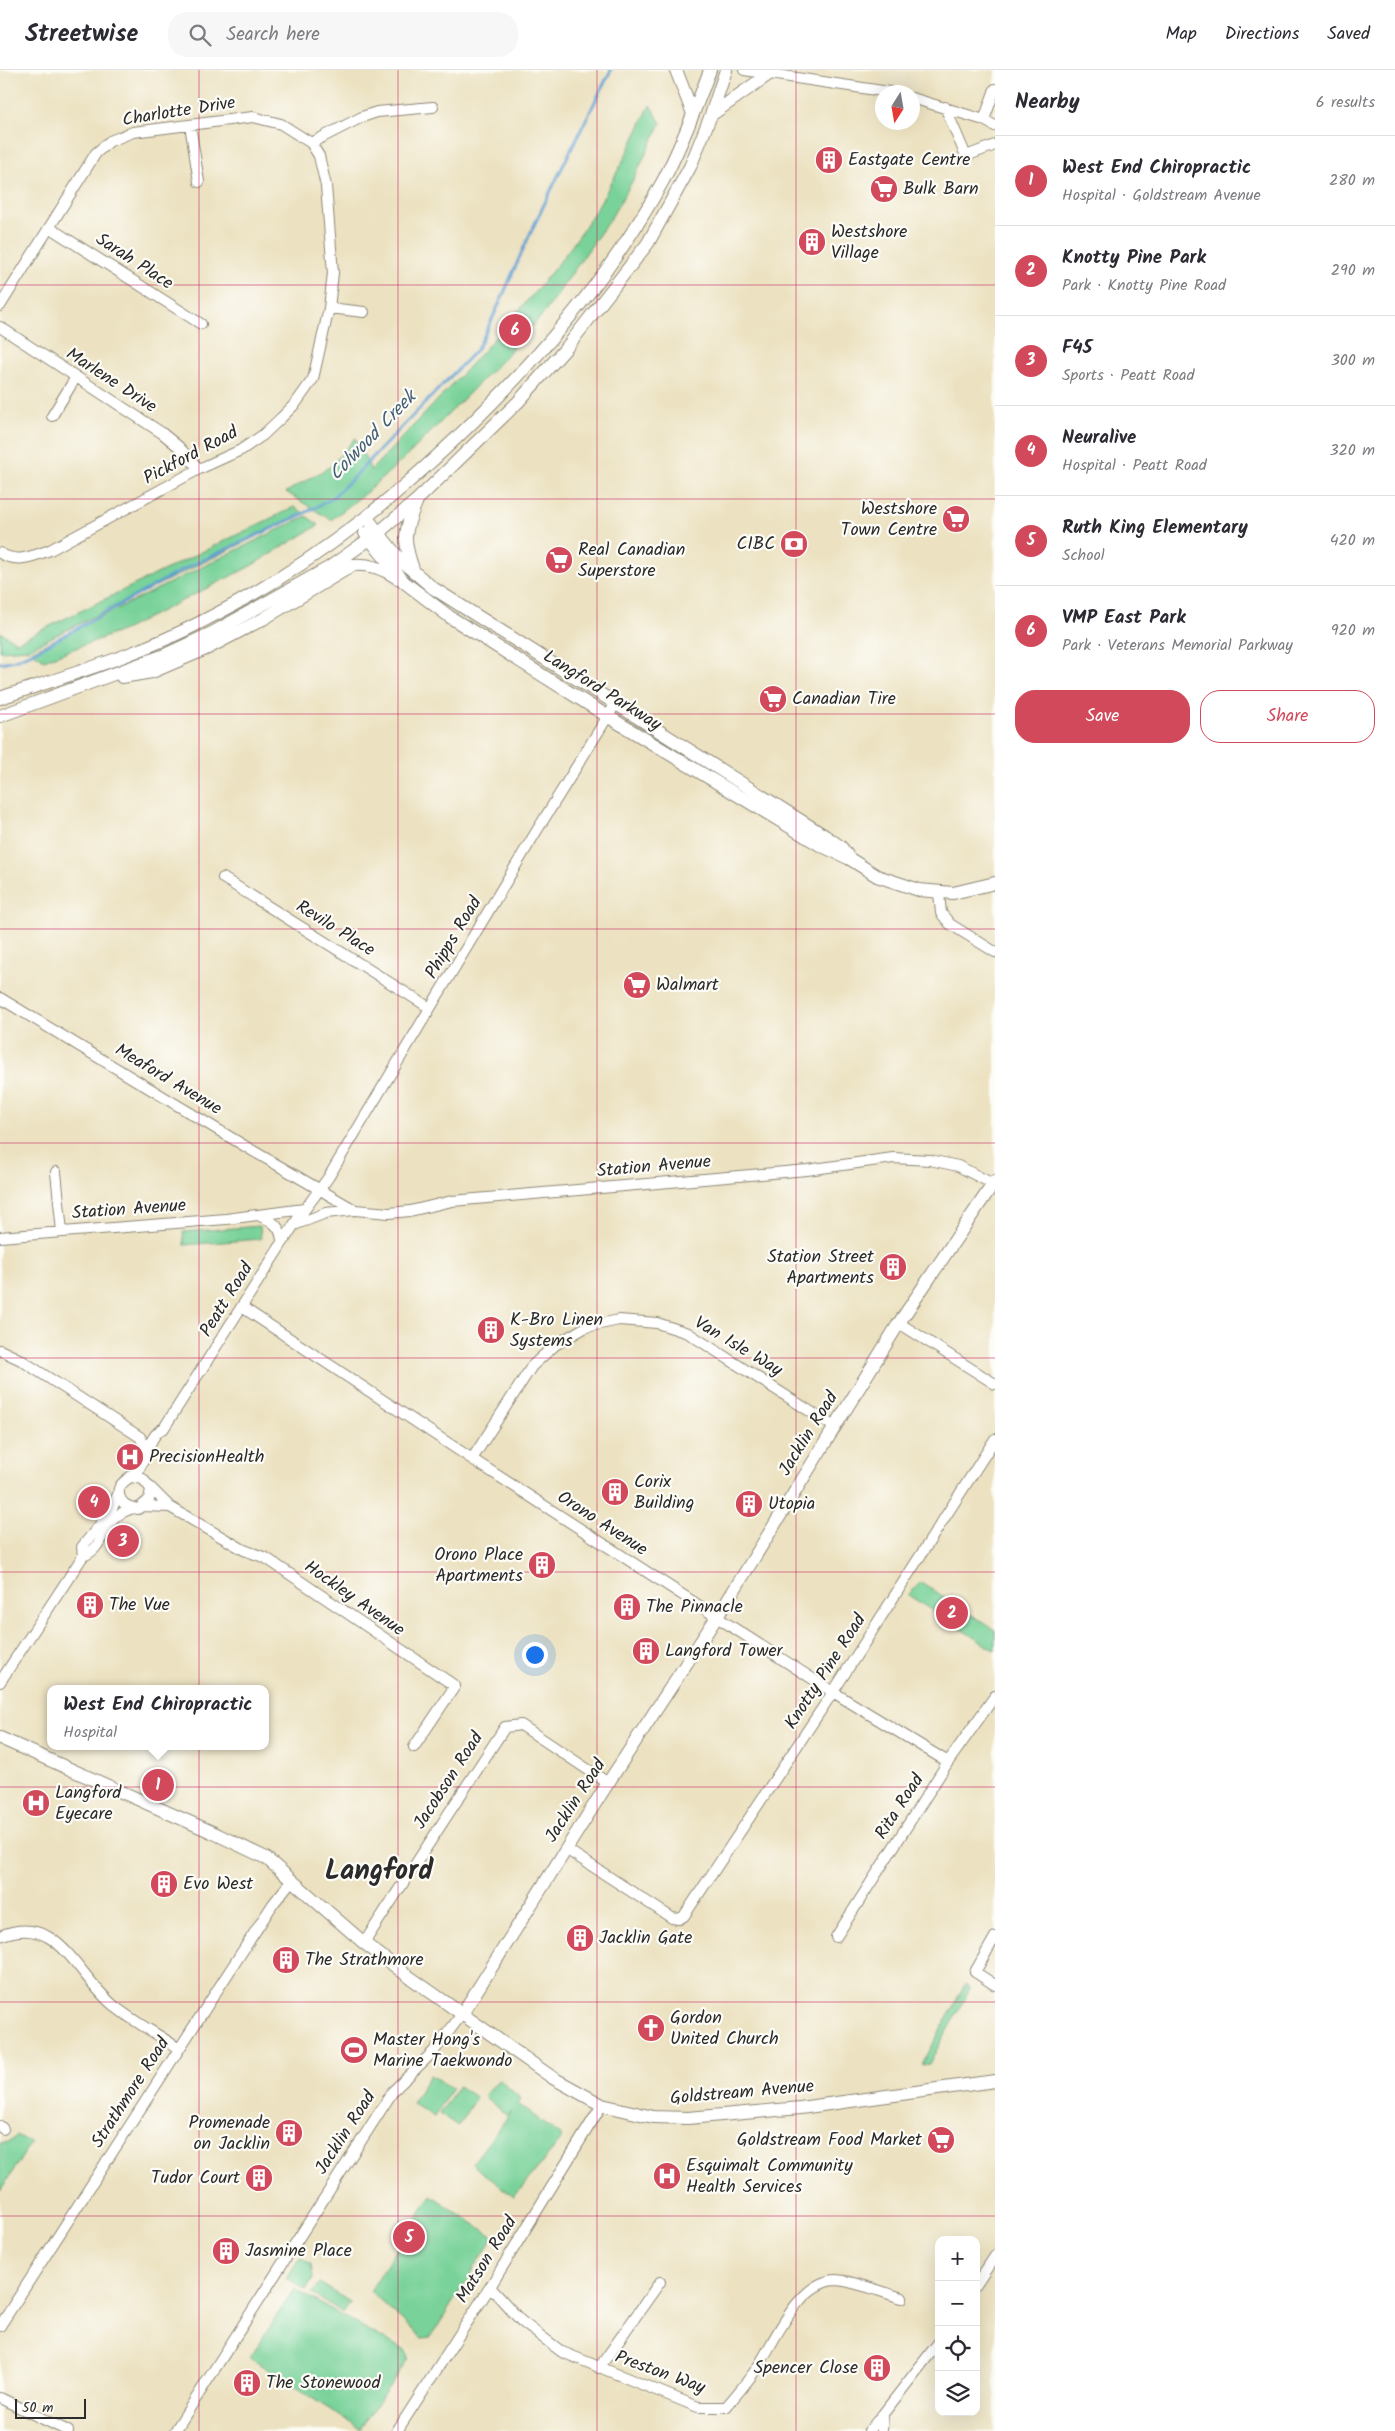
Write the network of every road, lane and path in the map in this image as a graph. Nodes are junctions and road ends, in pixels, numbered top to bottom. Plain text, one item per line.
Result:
1 (676, 70) edge
2 (710, 70) edge
3 (726, 70) edge
4 (744, 70) edge
5 (768, 72) edge
6 (995, 88) edge
7 (875, 90) edge
8 (920, 100) edge
9 (433, 107) dead end
10 (945, 107) junction
11 (693, 114) junction
12 (711, 115) junction
13 (984, 120) junction
14 (190, 125) junction
15 (995, 126) edge
16 (311, 143) junction
17 (995, 146) edge
18 (199, 182) dead end
19 (50, 228) junction
20 (0, 306) edge
21 (329, 308) junction
22 (364, 312) dead end
23 (201, 324) dead end
24 (0, 327) edge
25 (76, 378) junction
26 (52, 416) dead end
27 (199, 469) junction
28 (417, 500) junction
29 (363, 522) junction
30 (374, 536) junction
31 (0, 552) edge
32 (414, 572) junction
33 (404, 582) junction
34 (92, 682) junction
35 (0, 698) edge
36 (616, 703) junction
37 (0, 716) edge
38 (607, 716) junction
39 (850, 859) junction
40 (222, 878) dead end
41 (995, 883) edge
42 (939, 893) junction
43 (995, 952) edge
44 (0, 998) edge
45 (430, 1008) junction
46 (56, 1172) dead end
47 (994, 1183) edge
48 (319, 1189) junction
49 (304, 1209) junction
50 (356, 1210) junction
51 (260, 1216) junction
52 (293, 1226) junction
53 (62, 1232) junction
54 (0, 1237) edge
55 (282, 1243) junction
56 (242, 1307) junction
57 (899, 1323) junction
58 (0, 1350) edge
59 (995, 1384) edge
60 (833, 1426) junction
61 (160, 1431) junction
62 (140, 1437) junction
63 (995, 1439) edge
64 (147, 1451) junction
65 (472, 1459) junction
66 (132, 1477) junction
67 (149, 1486) junction
68 (119, 1492) junction
69 (170, 1506) junction
70 (139, 1507) junction
71 (83, 1556) junction
72 (717, 1616) junction
73 (0, 1682) edge
74 (833, 1692) junction
75 (993, 1703) edge
76 (0, 1738) edge
77 (414, 1747) dead end
78 (948, 1762) junction
79 (608, 1783) junction
80 (566, 1849) junction
81 (292, 1880) junction
82 (0, 1936) edge
83 (836, 1937) dead end
84 (995, 1937) edge
85 (364, 1943) junction
86 (995, 1985) edge
87 (462, 2014) junction
88 (180, 2049) junction
89 (995, 2081) edge
90 (602, 2105) junction
91 (995, 2256) edge
92 (979, 2281) edge
93 (660, 2282) dead end
94 (490, 2287) junction
95 (902, 2298) dead end
96 (0, 2326) edge
97 (935, 2347) edge
98 (599, 2368) junction
99 (0, 2398) edge
100 (883, 2414) junction
101 (68, 2431) edge
102 (175, 2431) edge
103 (397, 2431) edge
104 (869, 2431) edge
105 (882, 2431) edge

1 - 11 main road
2 - 11 main road
3 - 12 main road
4 - 5 street
5 - 7 street
5 - 12 main road
6 - 13 street
8 - 10 street
9 - 16 street
10 - 13 street
10 - 17 street
11 - 29 main road
12 - 28 main road
13 - 15 street
14 - 16 street, Charlotte Drive
14 - 18 street
14 - 19 street, Charlotte Drive
16 - 21 street, Pickford Road
19 - 20 street, Charlotte Drive
19 - 23 street, Sarah Place
21 - 22 street
21 - 27 street, Pickford Road
24 - 25 street, Marlene Drive
25 - 26 street
25 - 27 street, Marlene Drive
27 - 31 street, Pickford Road
28 - 30 main road
28 - 32 main road
29 - 30 main road, Langford Parkway
29 - 35 main road
30 - 32 main road, Langford Parkway
30 - 33 main road, Langford Parkway
30 - 34 main road
32 - 36 main road, Langford Parkway
33 - 34 main road
33 - 38 main road, Langford Parkway
34 - 37 main road
36 - 38 street, Phipps Road
36 - 39 main road, Langford Parkway
38 - 39 main road, Langford Parkway
38 - 45 street, Phipps Road
39 - 42 main road, Langford Parkway
40 - 45 street, Revilo Place
41 - 42 main road, Langford Parkway
42 - 43 street
44 - 48 street, Meaford Avenue
45 - 48 street, Phipps Road
46 - 53 street
47 - 50 street, Station Avenue
47 - 57 main road, Jacklin Road
48 - 49 street, Peatt Road
48 - 50 street, Station Avenue
49 - 51 street, Station Avenue
49 - 52 street, Peatt Road
50 - 52 street
51 - 53 street, Station Avenue
51 - 55 street
52 - 55 street, Peatt Road
53 - 54 street, Station Avenue
55 - 56 street, Peatt Road
56 - 61 street, Peatt Road
56 - 65 street, Orono Avenue
57 - 59 street
57 - 60 main road, Jacklin Road
58 - 62 street
60 - 65 street, Van Isle Way
60 - 72 main road, Jacklin Road
61 - 62 street
61 - 64 street, Peatt Road
61 - 67 street, Peatt Road
62 - 64 street
63 - 74 street, Knotty Pine Road
64 - 66 street, Peatt Road
65 - 72 street, Orono Avenue
66 - 67 street
66 - 68 street, Peatt Road
67 - 69 street, Hockley Avenue
67 - 70 street, Peatt Road
68 - 70 street
68 - 71 street, Peatt Road
69 - 70 street
69 - 77 street, Hockley Avenue
70 - 71 street, Peatt Road
71 - 73 street, Peatt Road
72 - 74 street, Orono Avenue
72 - 79 main road, Jacklin Road
74 - 78 street, Orono Avenue
74 - 80 street, Knotty Pine Road
75 - 78 street, Rita Road
76 - 81 main road, Goldstream Avenue
78 - 83 street, Rita Road
79 - 80 main road, Jacklin Road
79 - 85 street, Jacobson Road
80 - 87 main road, Jacklin Road
81 - 85 main road, Goldstream Avenue
81 - 88 street, Strathmore Road
82 - 88 street
84 - 86 street
85 - 87 main road, Goldstream Avenue
87 - 90 main road, Goldstream Avenue
87 - 102 street, Jacklin Road
88 - 96 street, Strathmore Road
89 - 90 main road, Goldstream Avenue
90 - 94 street, Matson Road
91 - 92 street
93 - 98 street
94 - 98 street, Preston Way
94 - 103 street, Matson Road
95 - 98 street, Preston Way
97 - 100 street
99 - 101 street
100 - 104 street
100 - 105 street

